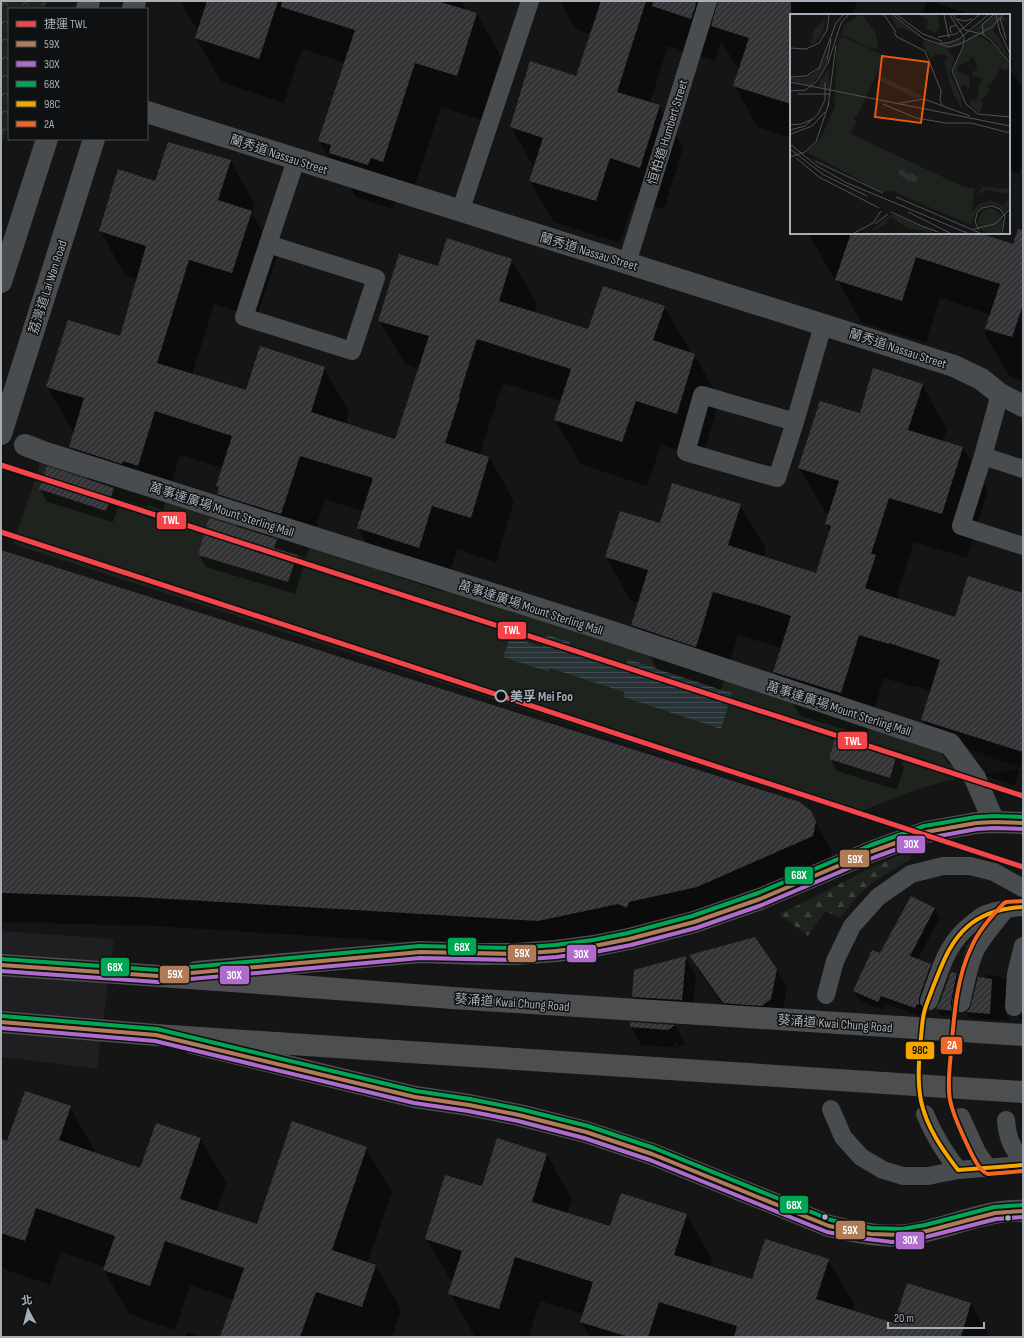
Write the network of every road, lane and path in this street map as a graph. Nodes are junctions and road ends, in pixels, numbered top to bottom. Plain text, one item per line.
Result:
1 (530, 1) edge
2 (708, 1) edge
3 (148, 112) edge
4 (47, 140) edge
5 (94, 140) edge
6 (296, 160) junction
7 (460, 212) junction
8 (268, 244) junction
9 (627, 263) junction
10 (1, 282) edge
11 (823, 325) junction
12 (1000, 394) junction
13 (1023, 406) edge
14 (795, 422) junction
15 (1, 434) edge
16 (25, 445) dead end
17 (983, 456) junction
18 (1023, 469) edge
19 (1023, 546) edge
20 (994, 822) junction
21 (1023, 823) edge
22 (1023, 888) edge
23 (1015, 908) edge
24 (1023, 946) edge
25 (1, 964) edge
26 (158, 976) junction
27 (826, 995) dead end
28 (929, 1002) dead end
29 (961, 1003) dead end
30 (1014, 1007) dead end
31 (1, 1022) edge
32 (156, 1035) junction
33 (1023, 1035) edge
34 (1023, 1092) edge
35 (831, 1109) dead end
36 (925, 1114) dead end
37 (961, 1117) dead end
38 (1006, 1120) dead end
39 (1023, 1160) edge
40 (1023, 1165) edge
41 (988, 1168) junction
42 (958, 1170) junction
43 (1023, 1210) edge

1 - 7 lane
2 - 9 lane, 恒柏道 Humbert Street
3 - 6 street, 蘭秀道 Nassau Street
4 - 10 street
5 - 15 street, 荔灣道 Lai Wan Road
6 - 7 street, 蘭秀道 Nassau Street
6 - 8 lane
7 - 9 street, 蘭秀道 Nassau Street
8 - 8 lane
9 - 11 street, 蘭秀道 Nassau Street
11 - 12 street, 蘭秀道 Nassau Street
11 - 14 lane
12 - 13 street, 蘭秀道 Nassau Street
12 - 17 lane
14 - 14 lane
16 - 20 street, 萬事達廣場 Mount Sterling Mall
17 - 18 lane
17 - 19 lane
20 - 21 main road
20 - 26 main road
22 - 27 lane
23 - 28 lane
23 - 29 lane
24 - 30 lane
25 - 26 highway, 葵涌道 Kwai Chung Road
26 - 33 highway, 葵涌道 Kwai Chung Road, bridge
31 - 32 highway
32 - 34 highway, bridge
32 - 43 main road
35 - 42 lane
36 - 42 lane
37 - 41 lane
38 - 39 lane
40 - 41 lane
41 - 42 lane

